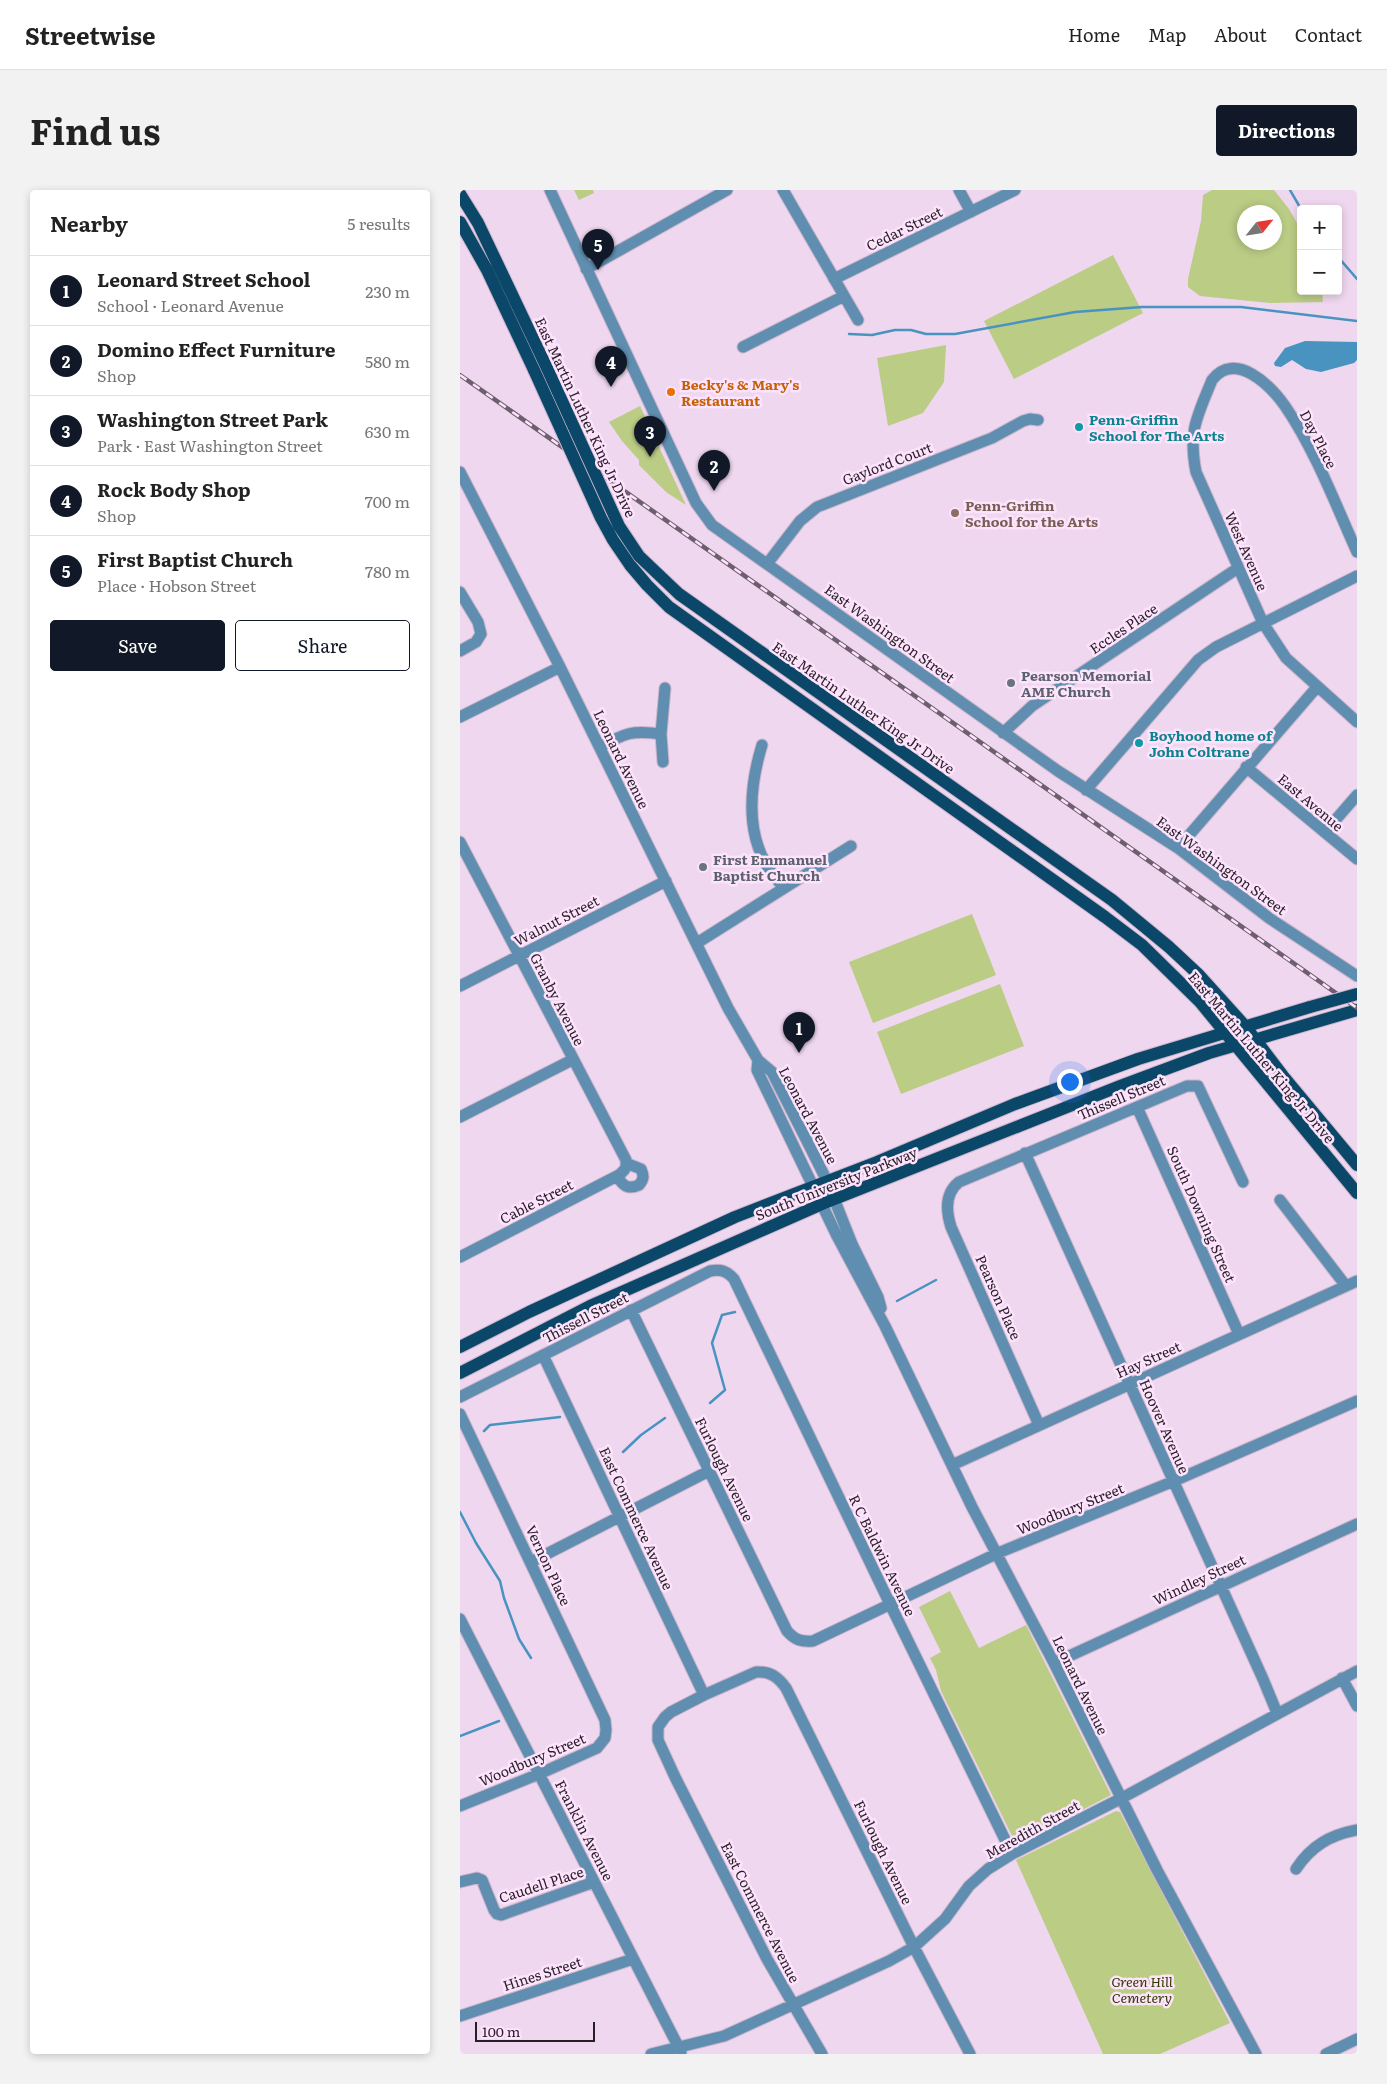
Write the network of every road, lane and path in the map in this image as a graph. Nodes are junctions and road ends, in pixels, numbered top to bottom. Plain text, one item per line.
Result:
1 (550, 190) edge
2 (727, 190) edge
3 (783, 190) edge
4 (958, 190) edge
5 (1015, 190) edge
6 (460, 194) edge
7 (971, 212) junction
8 (460, 222) edge
9 (586, 269) junction
10 (834, 279) junction
11 (844, 296) junction
12 (858, 320) dead end
13 (743, 347) dead end
14 (540, 368) junction
15 (1228, 368) joint
16 (1038, 420) dead end
17 (460, 472) edge
18 (1357, 552) edge
19 (635, 560) junction
20 (767, 564) junction
21 (1238, 568) junction
22 (1357, 576) edge
23 (460, 592) edge
24 (1263, 623) junction
25 (460, 651) edge
26 (560, 667) junction
27 (1317, 687) junction
28 (665, 688) dead end
29 (460, 717) edge
30 (1357, 722) edge
31 (1004, 733) junction
32 (661, 734) junction
33 (762, 745) dead end
34 (600, 747) junction
35 (663, 762) dead end
36 (1246, 767) junction
37 (1086, 790) junction
38 (1357, 795) edge
39 (1325, 832) junction
40 (852, 846) dead end
41 (1178, 848) junction
42 (462, 849) edge
43 (1357, 859) edge
44 (666, 881) junction
45 (784, 888) junction
46 (697, 943) junction
47 (519, 956) junction
48 (1357, 976) edge
49 (460, 986) edge
50 (1357, 994) edge
51 (1357, 1010) edge
52 (1245, 1026) junction
53 (1223, 1032) junction
54 (1256, 1039) junction
55 (1234, 1045) junction
56 (572, 1060) junction
57 (758, 1060) junction
58 (1137, 1106) junction
59 (460, 1117) edge
60 (1025, 1153) junction
61 (1357, 1165) edge
62 (623, 1170) joint
63 (827, 1181) junction
64 (959, 1182) joint
65 (1243, 1182) dead end
66 (814, 1186) junction
67 (1357, 1193) edge
68 (1280, 1200) dead end
69 (827, 1201) junction
70 (460, 1257) edge
71 (725, 1270) joint
72 (1352, 1283) edge
73 (631, 1310) junction
74 (1239, 1334) junction
75 (460, 1347) edge
76 (543, 1354) junction
77 (460, 1373) edge
78 (1130, 1384) junction
79 (460, 1397) edge
80 (1357, 1400) edge
81 (460, 1414) edge
82 (1040, 1425) junction
83 (952, 1464) junction
84 (709, 1471) junction
85 (1174, 1482) junction
86 (620, 1516) junction
87 (1357, 1524) edge
88 (998, 1553) junction
89 (531, 1562) junction
90 (1221, 1586) junction
91 (890, 1604) junction
92 (460, 1619) edge
93 (795, 1640) joint
94 (1054, 1662) junction
95 (1357, 1670) edge
96 (1342, 1678) junction
97 (704, 1694) junction
98 (1357, 1706) edge
99 (1276, 1712) junction
100 (606, 1730) joint
101 (539, 1774) junction
102 (1120, 1799) junction
103 (460, 1806) edge
104 (1357, 1830) edge
105 (1012, 1854) junction
106 (1296, 1869) dead end
107 (460, 1882) edge
108 (594, 1882) junction
109 (914, 1947) junction
110 (633, 1959) junction
111 (793, 2005) junction
112 (460, 2016) edge
113 (1357, 2039) edge
114 (681, 2050) edge
115 (650, 2054) edge
116 (822, 2054) edge
117 (970, 2054) edge
118 (1256, 2054) edge
119 (1326, 2054) edge

1 - 9 street, East Washington Street
2 - 9 street
3 - 10 street
4 - 7 street
5 - 7 street, Cedar Street
6 - 14 main road, East Martin Luther King Jr Drive
7 - 10 street, Cedar Street
8 - 14 main road, East Martin Luther King Jr Drive
9 - 20 street, East Washington Street
10 - 11 street
11 - 12 street
11 - 13 street
14 - 19 main road, East Martin Luther King Jr Drive, bridge
15 - 18 street, Day Place
15 - 21 street, West Avenue
16 - 20 street, Gaylord Court
17 - 26 street, Leonard Avenue
19 - 52 main road, East Martin Luther King Jr Drive
19 - 53 main road, East Martin Luther King Jr Drive
20 - 31 street, East Washington Street
21 - 24 street, West Avenue
21 - 31 street, Eccles Place
22 - 24 street
23 - 25 street
24 - 27 street, West Avenue
24 - 37 street
26 - 29 street
26 - 34 street, Leonard Avenue
27 - 30 street, West Avenue
27 - 36 street
28 - 32 street
31 - 37 street, East Washington Street
32 - 34 street
32 - 35 street
33 - 45 street
34 - 44 street, Leonard Avenue
36 - 39 street, East Avenue
36 - 41 street
37 - 41 street, East Washington Street
38 - 39 street
39 - 43 street, East Avenue
40 - 45 street
41 - 48 street, East Washington Street
42 - 47 street, Granby Avenue
44 - 46 street, Leonard Avenue
44 - 47 street, Walnut Street
45 - 46 street
46 - 57 street, Leonard Avenue
47 - 49 street, Walnut Street
47 - 56 street, Granby Avenue
50 - 52 main road, South University Parkway, bridge
51 - 54 main road, South University Parkway
52 - 53 main road, South University Parkway
52 - 54 main road, East Martin Luther King Jr Drive
53 - 55 main road, East Martin Luther King Jr Drive
53 - 63 main road, South University Parkway
54 - 55 main road, South University Parkway
54 - 61 main road, East Martin Luther King Jr Drive
55 - 67 main road, East Martin Luther King Jr Drive
55 - 69 main road, South University Parkway
56 - 59 street
56 - 62 street, Granby Avenue
57 - 63 street, Leonard Avenue
57 - 66 street, Leonard Avenue
58 - 60 street, Thissell Street
58 - 65 street, Thissell Street
58 - 74 street, South Downing Street
60 - 64 street, Thissell Street
60 - 78 street, Hoover Avenue
62 - 70 street, Cable Street
63 - 66 main road, South University Parkway
63 - 69 street, Leonard Avenue
64 - 82 street, Pearson Place
66 - 69 street, Leonard Avenue
66 - 75 main road, South University Parkway
68 - 72 street
69 - 77 main road, South University Parkway
69 - 83 street, Leonard Avenue
71 - 73 street, Thissell Street
71 - 91 street, R C Baldwin Avenue
72 - 74 street, Hay Street
73 - 76 street, Thissell Street
73 - 84 street, Furlough Avenue
74 - 78 street, Hay Street
76 - 79 street, Thissell Street
76 - 86 street, East Commerce Avenue
78 - 82 street, Hay Street
78 - 85 street, Hoover Avenue
80 - 85 street, Woodbury Street
81 - 89 street, Vernon Place
82 - 83 street, Hay Street
83 - 88 street, Leonard Avenue
84 - 86 street
84 - 93 street, Furlough Avenue
85 - 88 street, Woodbury Street
85 - 90 street, Hoover Avenue
86 - 89 street
86 - 97 street, East Commerce Avenue
87 - 90 street, Windley Street
88 - 91 street, Woodbury Street
88 - 94 street, Leonard Avenue
89 - 100 street, Vernon Place
90 - 94 street, Windley Street
90 - 99 street, Hoover Avenue
91 - 93 street, Woodbury Street
91 - 105 street, R C Baldwin Avenue
92 - 101 street, Franklin Avenue
94 - 102 street, Leonard Avenue
95 - 96 street, Meredith Street
96 - 98 street
96 - 99 street, Meredith Street
97 - 109 street, Furlough Avenue
97 - 111 street, East Commerce Avenue
99 - 102 street, Meredith Street
100 - 101 street, Woodbury Street
101 - 103 street, Woodbury Street
101 - 108 street, Franklin Avenue
102 - 105 street, Meredith Street
102 - 118 street, Leonard Avenue
104 - 106 street
105 - 109 street, Meredith Street
107 - 108 street, Caudell Place
108 - 110 street, Franklin Avenue
109 - 111 street, Meredith Street
109 - 117 street, Furlough Avenue
110 - 112 street, Hines Street
110 - 114 street, Franklin Avenue
111 - 114 street, Meredith Street
111 - 116 street, East Commerce Avenue
113 - 119 street
114 - 115 street, Meredith Street

